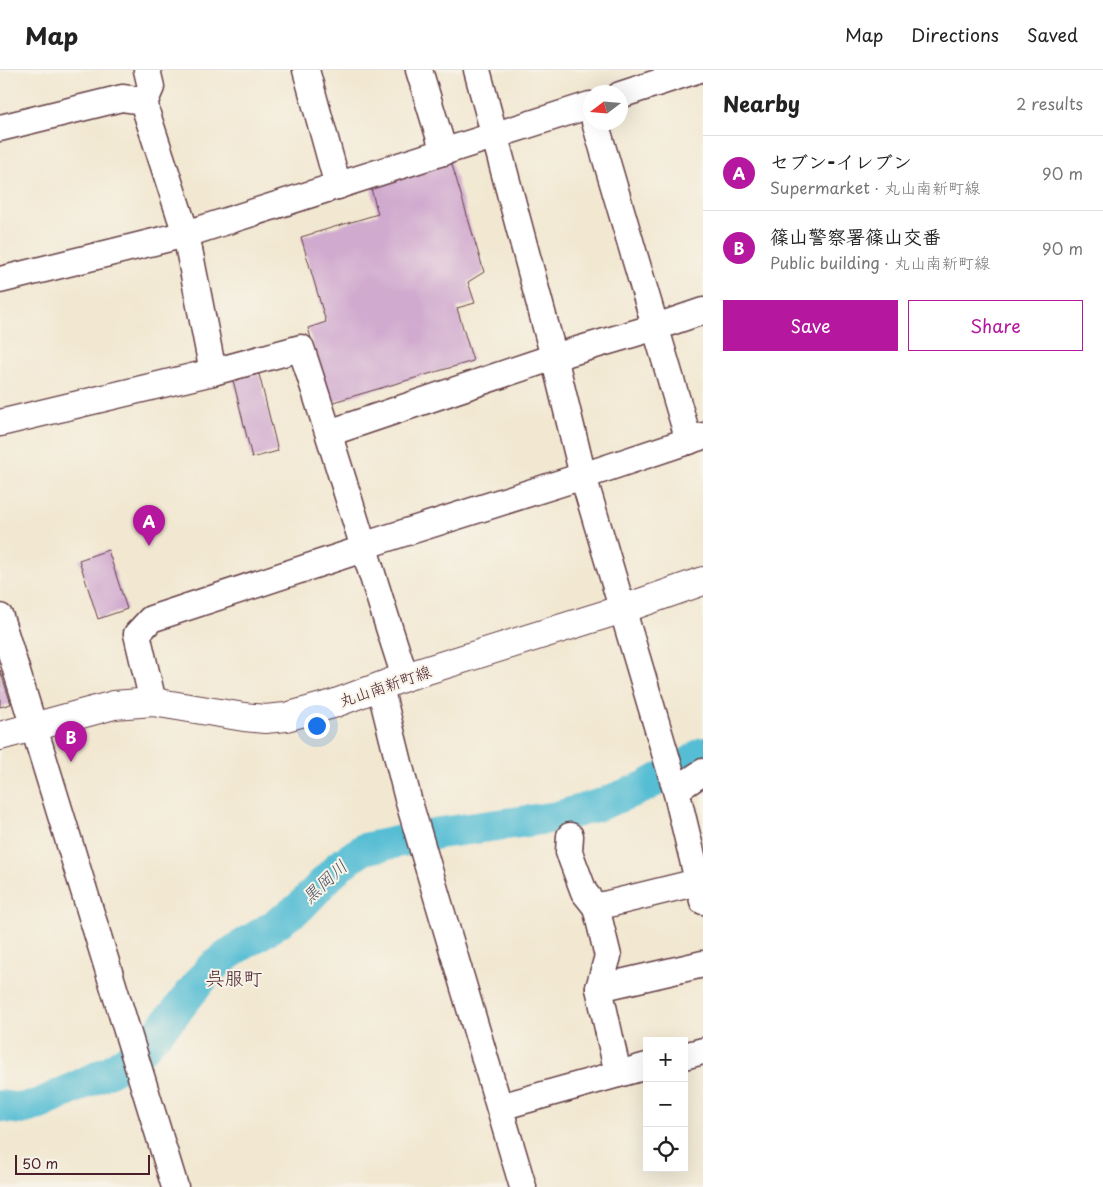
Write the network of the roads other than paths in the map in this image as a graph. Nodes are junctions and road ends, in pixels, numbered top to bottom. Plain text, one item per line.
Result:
1 (147, 70) edge
2 (306, 70) edge
3 (419, 70) edge
4 (478, 70) edge
5 (697, 70) edge
6 (628, 92) edge
7 (145, 101) junction
8 (583, 108) edge
9 (0, 128) edge
10 (597, 130) edge
11 (496, 136) junction
12 (444, 152) junction
13 (338, 186) junction
14 (186, 234) junction
15 (0, 280) edge
16 (703, 311) edge
17 (656, 327) junction
18 (554, 357) junction
19 (213, 372) junction
20 (0, 423) edge
21 (329, 433) junction
22 (696, 438) edge
23 (584, 476) junction
24 (363, 549) junction
25 (703, 581) edge
26 (623, 609) junction
27 (0, 617) edge
28 (392, 682) junction
29 (153, 702) junction
30 (33, 727) junction
31 (0, 736) edge
32 (703, 772) edge
33 (676, 790) junction
34 (570, 836) dead end
35 (701, 891) edge
36 (596, 907) junction
37 (703, 964) edge
38 (599, 988) junction
39 (703, 1051) edge
40 (688, 1055) edge
41 (643, 1067) edge
42 (618, 1074) junction
43 (500, 1107) junction
44 (175, 1187) edge
45 (523, 1187) edge

1 - 7 street
2 - 13 street
3 - 12 street
4 - 11 street
5 - 6 street
7 - 9 street
7 - 14 street
8 - 11 street
10 - 17 street
11 - 12 street
11 - 18 street
12 - 13 street
13 - 14 street
14 - 15 street
14 - 19 street
16 - 17 street
17 - 18 street
17 - 22 street
18 - 21 street
18 - 23 street
19 - 20 street
19 - 21 street
21 - 24 street
22 - 23 street
23 - 24 street
23 - 26 street
24 - 28 street
24 - 29 street
25 - 26 main road, 丸山南新町線
26 - 28 main road, 丸山南新町線
26 - 33 street
27 - 30 street
28 - 29 main road, 丸山南新町線
28 - 43 street
29 - 30 main road, 丸山南新町線
30 - 31 main road, 丸山南新町線
30 - 44 street
32 - 33 street
33 - 35 street
34 - 36 street
35 - 36 street
36 - 38 street
37 - 38 street
38 - 42 street
39 - 40 street
41 - 42 street
42 - 43 street
43 - 45 street

